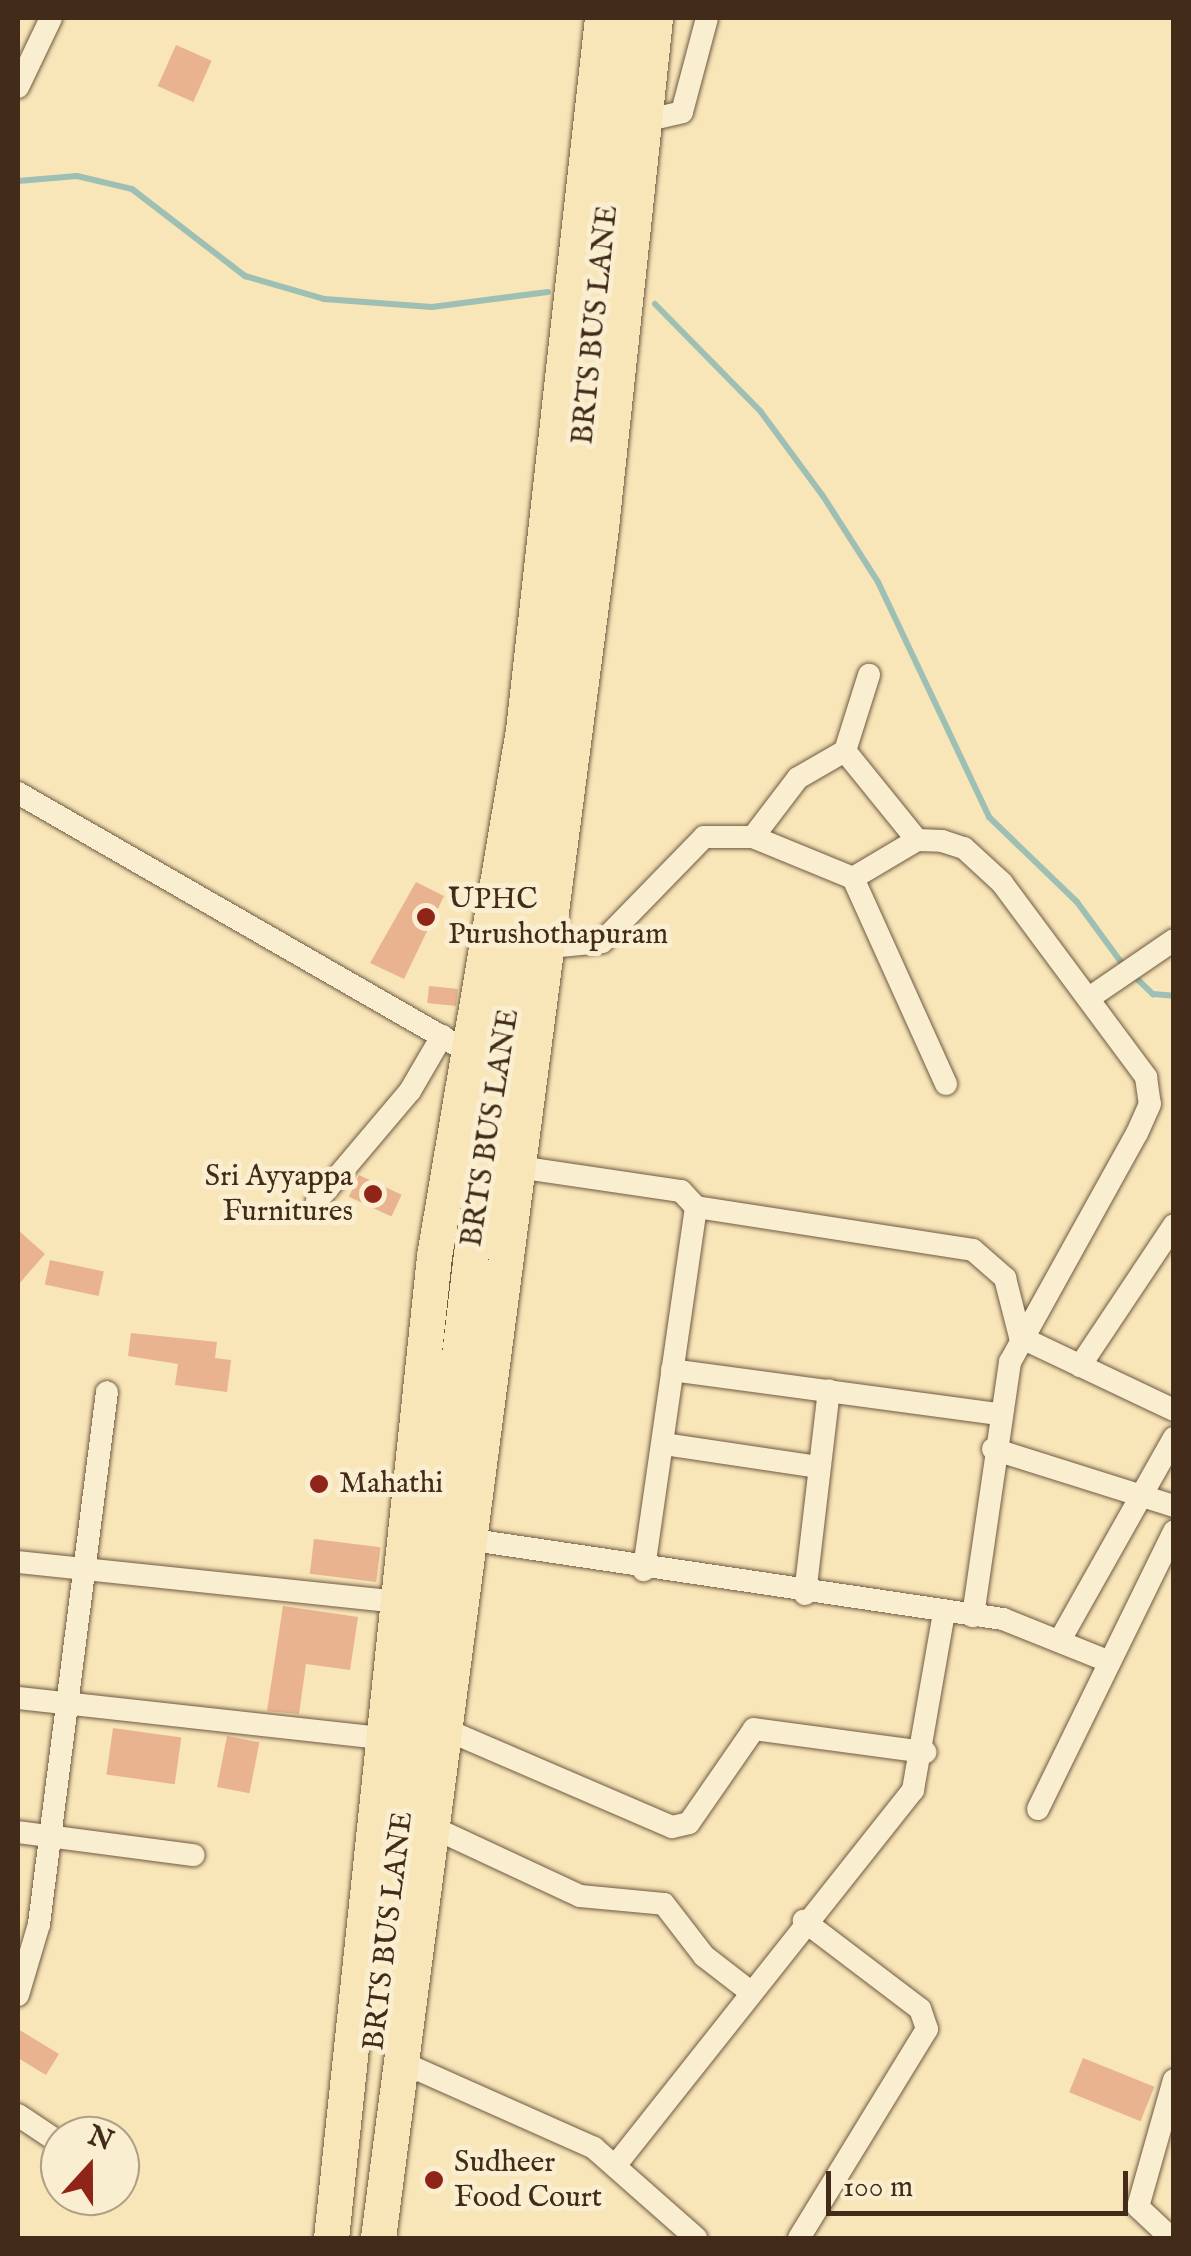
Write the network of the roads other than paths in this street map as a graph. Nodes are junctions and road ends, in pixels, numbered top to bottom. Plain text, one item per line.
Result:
1 (50, 18) edge
2 (602, 18) edge
3 (627, 18) edge
4 (655, 18) edge
5 (707, 18) edge
6 (18, 87) edge
7 (644, 122) junction
8 (868, 675) dead end
9 (845, 751) junction
10 (18, 793) edge
11 (753, 838) junction
12 (917, 840) junction
13 (853, 878) junction
14 (1174, 940) edge
15 (548, 946) junction
16 (1089, 998) junction
17 (457, 1045) junction
18 (946, 1084) dead end
19 (518, 1167) junction
20 (317, 1201) dead end
21 (696, 1207) junction
22 (1173, 1227) edge
23 (1020, 1338) junction
24 (1080, 1366) junction
25 (672, 1370) junction
26 (829, 1390) junction
27 (107, 1392) dead end
28 (1174, 1410) edge
29 (997, 1414) junction
30 (1174, 1438) edge
31 (664, 1444) junction
32 (992, 1449) junction
33 (818, 1467) junction
34 (1138, 1493) junction
35 (1174, 1506) edge
36 (1174, 1532) edge
37 (473, 1540) junction
38 (18, 1562) edge
39 (80, 1569) junction
40 (644, 1570) junction
41 (805, 1594) junction
42 (431, 1607) junction
43 (944, 1613) junction
44 (972, 1616) junction
45 (1060, 1640) junction
46 (1110, 1662) junction
47 (18, 1698) edge
48 (67, 1702) junction
49 (448, 1731) junction
50 (388, 1739) junction
51 (924, 1752) junction
52 (1038, 1809) dead end
53 (434, 1828) junction
54 (18, 1832) edge
55 (50, 1836) junction
56 (194, 1855) dead end
57 (804, 1921) junction
58 (748, 1990) junction
59 (18, 1995) edge
60 (401, 2062) junction
61 (1174, 2080) edge
62 (18, 2116) edge
63 (40, 2130) edge
64 (615, 2166) junction
65 (682, 2234) edge
66 (330, 2238) edge
67 (353, 2238) edge
68 (378, 2238) edge
69 (799, 2238) edge
70 (1171, 2238) edge

1 - 6 street
2 - 17 main road
3 - 42 main road, BRTS BUS LANE
4 - 7 main road
5 - 7 street
7 - 15 main road
8 - 9 street
9 - 11 street
9 - 12 street
10 - 17 street
11 - 13 street
11 - 15 street
12 - 13 street
12 - 16 street
13 - 18 street
14 - 16 street
15 - 19 main road
16 - 23 street
17 - 20 street
17 - 42 main road
19 - 21 street
19 - 37 main road
21 - 23 street
21 - 25 street
22 - 24 street
23 - 24 street
23 - 29 street
24 - 28 street
25 - 26 street
25 - 31 street
26 - 29 street
26 - 33 street
27 - 39 street
29 - 32 street
30 - 34 street
31 - 33 street
31 - 40 street
32 - 34 street
32 - 44 street
33 - 41 street
34 - 35 street
34 - 45 street
36 - 46 street
37 - 40 street
37 - 42 main road
38 - 39 street
39 - 42 street
39 - 48 street
40 - 41 street
41 - 43 street
42 - 49 main road
42 - 50 main road
42 - 67 main road, BRTS BUS LANE
43 - 44 street
43 - 51 street
44 - 45 street
45 - 46 street
46 - 52 street
47 - 48 street
48 - 50 street
48 - 55 street
49 - 51 street
49 - 53 main road
50 - 66 main road
51 - 57 street
53 - 58 street
53 - 60 main road
54 - 55 street
55 - 56 street
55 - 59 street
57 - 58 street
57 - 69 street
58 - 64 street
60 - 64 street
60 - 68 main road
61 - 70 street
62 - 63 street
64 - 65 street

